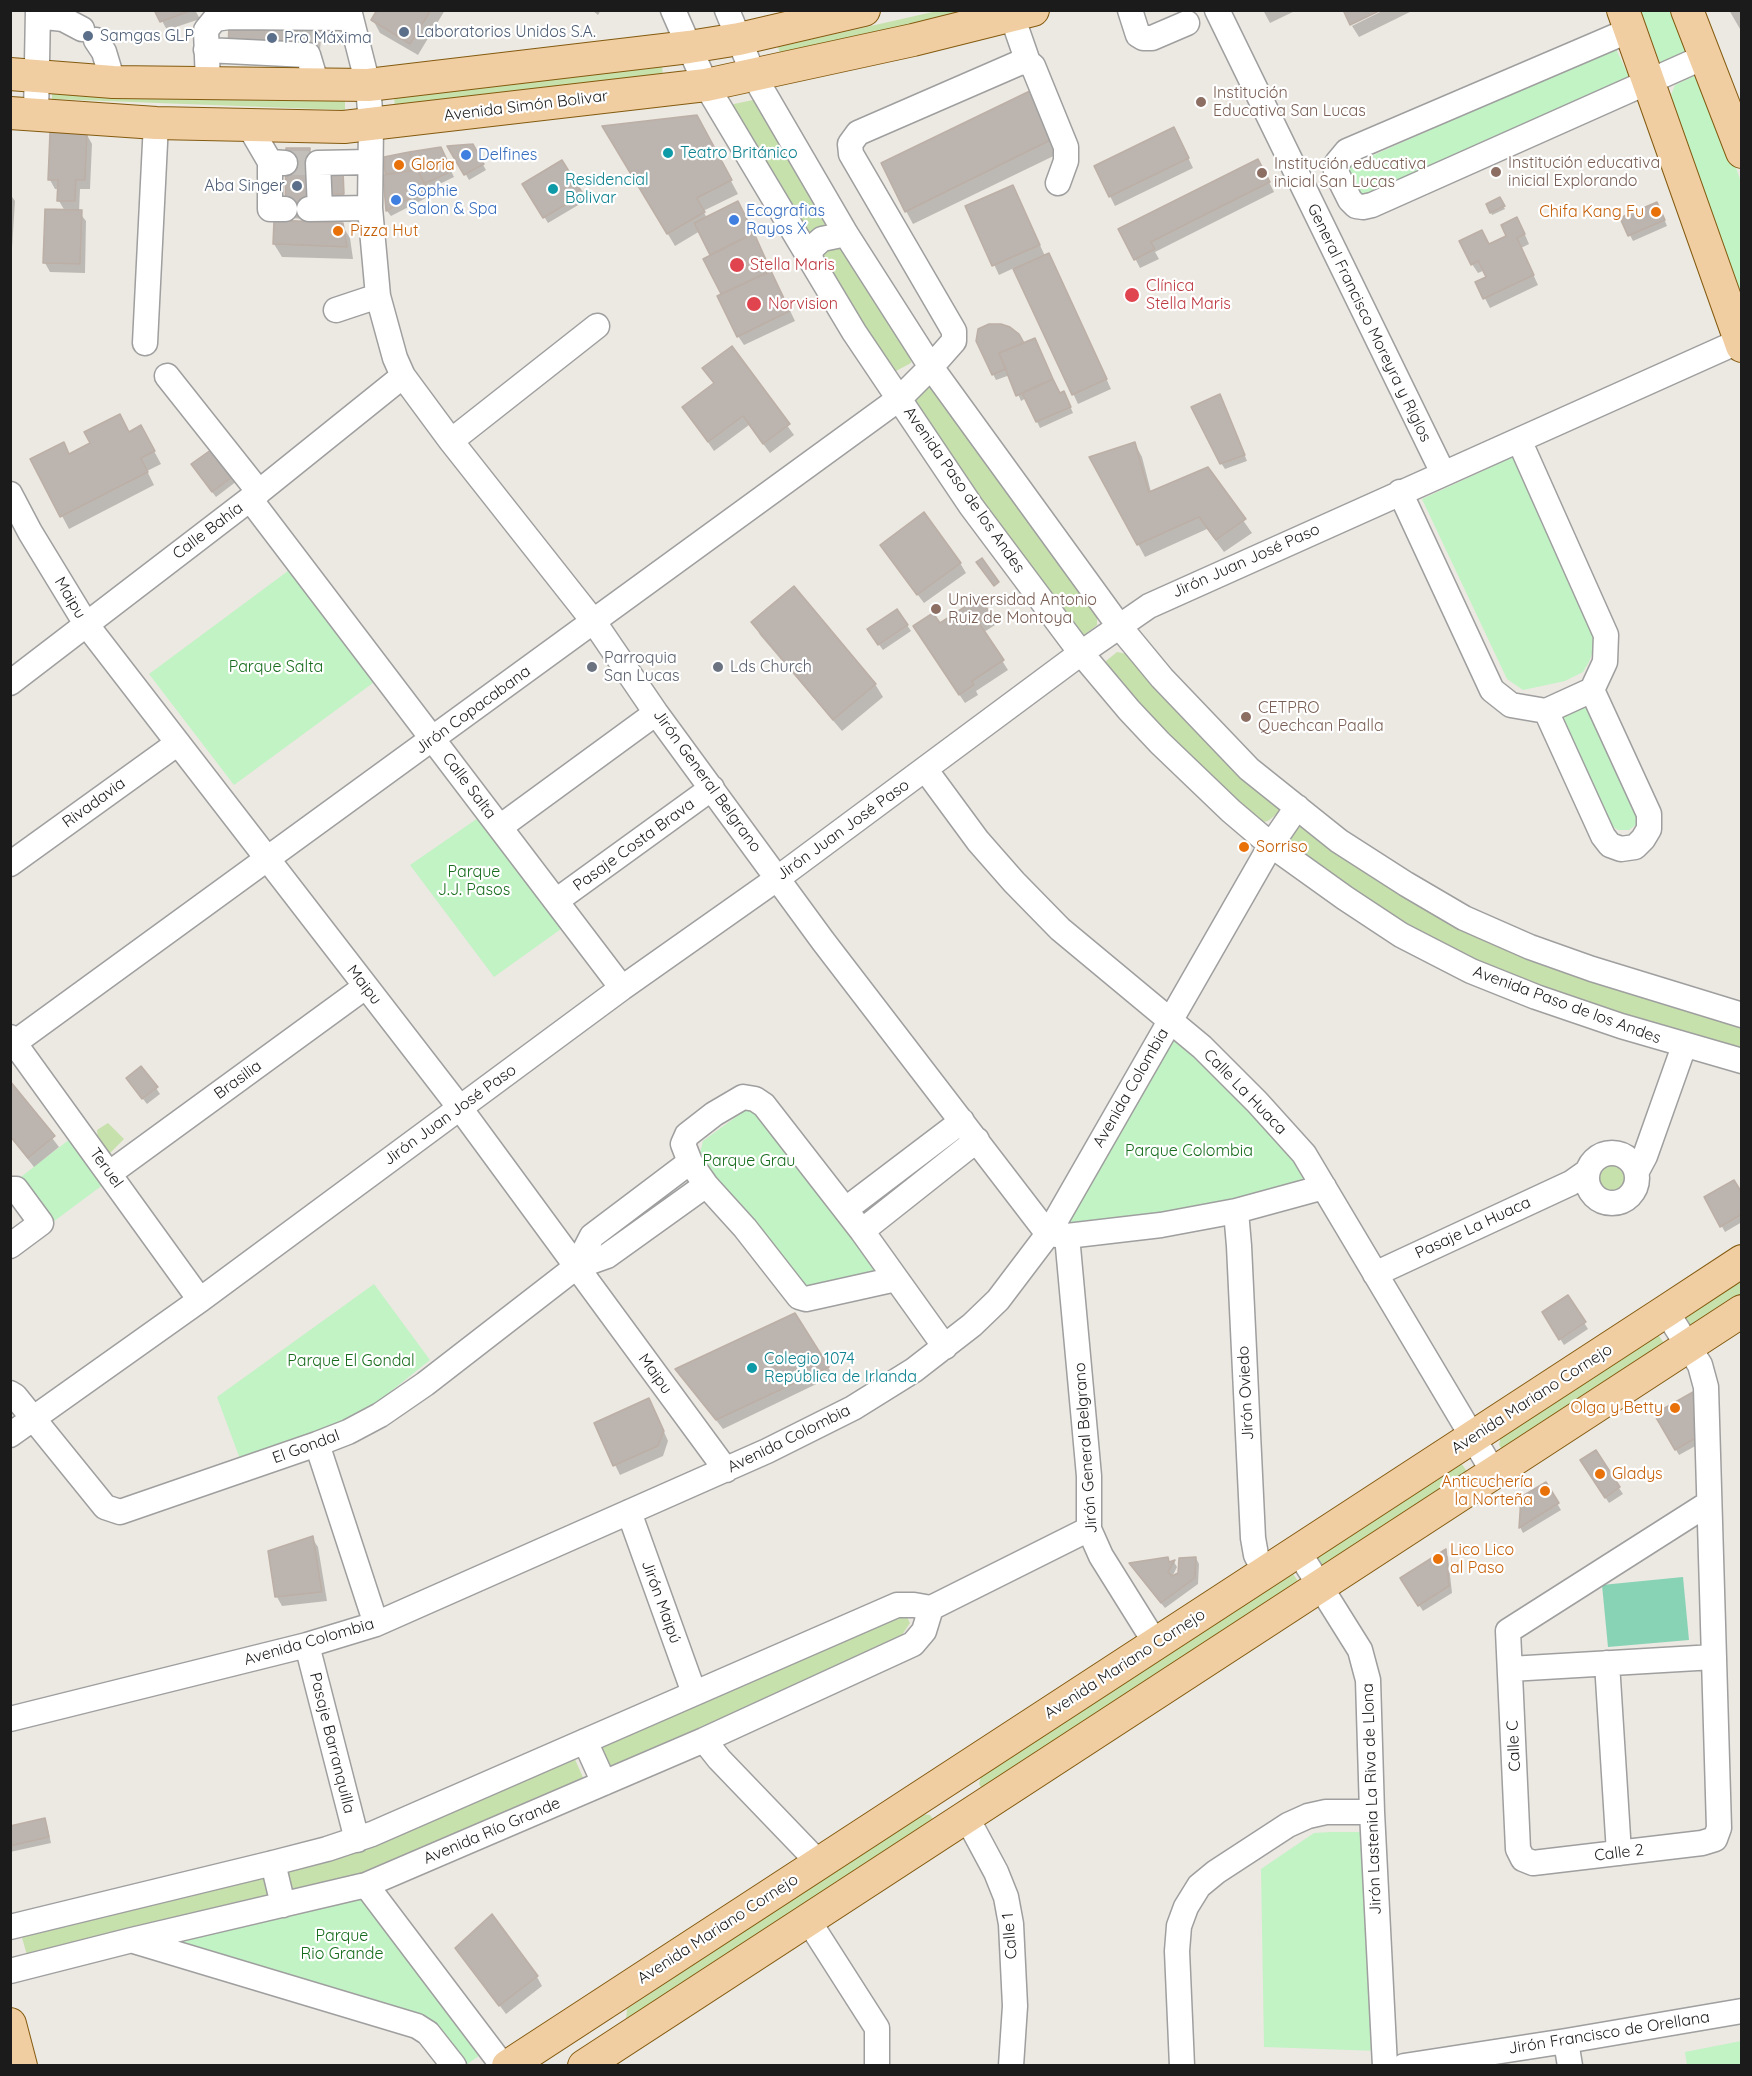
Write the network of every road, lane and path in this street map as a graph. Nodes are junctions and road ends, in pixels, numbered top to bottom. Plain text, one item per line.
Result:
1 (673, 10) edge
2 (864, 10) edge
3 (1130, 10) edge
4 (1216, 10) edge
5 (1688, 10) edge
6 (38, 13) edge
7 (1023, 13) edge
8 (350, 14) edge
9 (1627, 20) edge
10 (1187, 23) dead end
11 (733, 25) edge
12 (309, 38) junction
13 (689, 47) junction
14 (206, 50) junction
15 (1704, 57) junction
16 (1028, 62) junction
17 (24, 76) edge
18 (754, 76) junction
19 (113, 82) junction
20 (1648, 82) junction
21 (208, 84) junction
22 (706, 85) junction
23 (317, 86) junction
24 (368, 86) junction
25 (23, 114) edge
26 (156, 123) junction
27 (357, 125) junction
28 (249, 126) junction
29 (1740, 144) edge
30 (370, 162) junction
31 (314, 163) junction
32 (1058, 183) dead end
33 (370, 208) junction
34 (285, 209) dead end
35 (846, 234) junction
36 (810, 257) junction
37 (378, 296) junction
38 (336, 310) dead end
39 (597, 326) dead end
40 (1741, 342) edge
41 (145, 343) dead end
42 (931, 367) junction
43 (167, 376) dead end
44 (404, 376) junction
45 (900, 398) junction
46 (1520, 440) junction
47 (451, 441) junction
48 (1443, 473) junction
49 (1400, 492) junction
50 (10, 495) edge
51 (255, 495) junction
52 (594, 622) junction
53 (86, 624) junction
54 (1119, 626) junction
55 (1081, 653) junction
56 (10, 683) edge
57 (1592, 690) junction
58 (1546, 711) junction
59 (656, 713) junction
60 (433, 739) junction
61 (178, 743) junction
62 (925, 769) junction
63 (712, 788) junction
64 (1297, 807) junction
65 (500, 828) junction
66 (1271, 844) junction
67 (267, 860) junction
68 (10, 864) edge
69 (778, 878) junction
70 (556, 901) junction
71 (365, 987) junction
72 (622, 988) junction
73 (1742, 1015) edge
74 (1170, 1019) junction
75 (12, 1042) edge
76 (1684, 1046) junction
77 (1742, 1061) edge
78 (460, 1108) junction
79 (962, 1121) junction
80 (977, 1140) junction
81 (690, 1162) junction
82 (1638, 1163) junction
83 (110, 1173) junction
84 (1583, 1181) junction
85 (706, 1185) junction
86 (1324, 1187) junction
87 (10, 1189) edge
88 (846, 1209) junction
89 (1236, 1211) junction
90 (862, 1232) junction
91 (1058, 1235) junction
92 (10, 1246) edge
93 (1742, 1260) edge
94 (576, 1267) junction
95 (1375, 1274) junction
96 (896, 1279) junction
97 (200, 1300) junction
98 (1666, 1311) junction
99 (1742, 1311) edge
100 (1689, 1346) junction
101 (945, 1347) junction
102 (12, 1388) edge
103 (33, 1419) junction
104 (10, 1435) edge
105 (1472, 1438) junction
106 (317, 1444) junction
107 (726, 1470) junction
108 (1494, 1473) junction
109 (1709, 1503) junction
110 (629, 1512) junction
111 (1089, 1530) junction
112 (1298, 1551) junction
113 (1266, 1572) junction
114 (1321, 1586) junction
115 (931, 1608) junction
116 (376, 1624) junction
117 (1156, 1644) junction
118 (307, 1646) junction
119 (1714, 1657) junction
120 (1607, 1663) junction
121 (1510, 1669) junction
122 (693, 1693) junction
123 (10, 1719) edge
124 (704, 1740) junction
125 (585, 1741) junction
126 (604, 1783) junction
127 (940, 1784) junction
128 (1372, 1812) junction
129 (963, 1818) junction
130 (357, 1840) junction
131 (1619, 1853) junction
132 (1523, 1859) joint
133 (273, 1863) junction
134 (819, 1863) junction
135 (366, 1885) junction
136 (283, 1905) junction
137 (808, 1920) junction
138 (10, 1927) edge
139 (132, 1940) junction
140 (10, 1971) edge
141 (592, 2011) junction
142 (1742, 2011) edge
143 (10, 2024) edge
144 (556, 2034) junction
145 (1566, 2041) junction
146 (594, 2060) edge
147 (21, 2066) edge
148 (454, 2066) edge
149 (503, 2066) edge
150 (508, 2066) edge
151 (877, 2066) edge
152 (1011, 2066) edge
153 (1182, 2066) edge
154 (1385, 2066) edge
155 (1404, 2066) edge
156 (1570, 2066) edge

1 - 13 street, Avenida Paso de los Andes
2 - 11 main road
3 - 10 street
4 - 48 street, General Francisco Moreyra y Riglos
5 - 15 main road
6 - 17 street
6 - 19 street
7 - 16 street
7 - 18 main road, Avenida Simón Bolivar
8 - 12 street
8 - 24 street, Jirón General Belgrano
9 - 20 main road
9 - 20 street
11 - 13 main road
11 - 18 street
12 - 14 street
12 - 14 street
12 - 23 street
13 - 22 street, Avenida Paso de los Andes
13 - 24 main road
14 - 21 street
15 - 20 street
15 - 29 main road
16 - 32 street
16 - 42 street, Jirón Copacabana
17 - 19 main road
17 - 25 street
18 - 22 main road, Avenida Simón Bolivar
18 - 35 street
19 - 21 main road
20 - 40 main road
21 - 23 main road
22 - 27 main road, Avenida Simón Bolivar
22 - 36 street, Avenida Paso de los Andes
23 - 24 main road
24 - 27 street, Jirón General Belgrano
25 - 26 main road, Avenida Simón Bolivar
26 - 28 main road, Avenida Simón Bolivar
26 - 41 street
27 - 28 main road, Avenida Simón Bolivar
27 - 30 street, Jirón General Belgrano
27 - 31 street
28 - 34 street
30 - 31 street
30 - 33 street, Jirón General Belgrano
31 - 33 street
33 - 37 street, Jirón General Belgrano
35 - 36 street
35 - 42 street
36 - 45 street, Avenida Paso de los Andes
37 - 38 street
37 - 44 street, Jirón General Belgrano
39 - 47 street
40 - 46 street, Jirón Juan José Paso
42 - 45 street, Jirón Copacabana
42 - 54 street
43 - 51 street, Calle Salta
44 - 47 street, Jirón General Belgrano
44 - 51 street, Calle Bahía
45 - 52 street, Jirón Copacabana
45 - 55 street, Avenida Paso de los Andes
46 - 48 street, Jirón Juan José Paso
46 - 57 street
47 - 52 street, Jirón General Belgrano
48 - 49 street, Jirón Juan José Paso
49 - 54 street, Jirón Juan José Paso
49 - 58 street
50 - 53 street, Maipu
51 - 53 street, Calle Bahía
51 - 60 street, Calle Salta
52 - 59 street, Jirón General Belgrano
52 - 60 street, Jirón Copacabana
53 - 56 street, Calle Bahía
53 - 61 street, Maipu
54 - 55 street, Jirón Juan José Paso
54 - 64 street
55 - 62 street, Jirón Juan José Paso
55 - 66 street, Avenida Paso de los Andes
57 - 58 street
57 - 58 street
59 - 63 street, Jirón General Belgrano
59 - 65 street
60 - 65 street, Calle Salta
60 - 67 street, Jirón Copacabana
61 - 67 street, Maipu
61 - 68 street, Rivadavia
62 - 69 street, Jirón Juan José Paso
62 - 74 street, Calle La Huaca
63 - 69 street, Jirón General Belgrano
63 - 70 street, Pasaje Costa Brava
64 - 66 street, Avenida Colombia
64 - 73 street
65 - 70 street, Calle Salta
66 - 74 street, Avenida Colombia
66 - 76 street, Avenida Paso de los Andes
67 - 71 street, Maipu
67 - 75 street, Jirón Copacabana
69 - 72 street, Jirón Juan José Paso
69 - 79 street, Jirón General Belgrano
70 - 72 street, Calle Salta
71 - 78 street, Maipu
71 - 83 street, Brasilia
72 - 78 street, Jirón Juan José Paso
74 - 86 street, Calle La Huaca
74 - 91 street, Avenida Colombia
75 - 83 street, Teruel
76 - 77 street, Avenida Paso de los Andes
76 - 82 street
78 - 94 street, Maipu
78 - 97 street, Jirón Juan José Paso
79 - 80 street, Jirón General Belgrano
79 - 88 street
80 - 90 street
80 - 91 street, Jirón General Belgrano
81 - 85 street
81 - 88 street
81 - 94 street, El Gondal
82 - 84 street
82 - 84 street
83 - 97 street, Teruel
84 - 95 street, Pasaje La Huaca
85 - 94 street, El Gondal
85 - 96 street
86 - 89 street
86 - 95 street, Calle La Huaca
87 - 92 street
88 - 90 street
89 - 91 street
89 - 113 street, Jirón Oviedo
90 - 96 street
91 - 101 street, Avenida Colombia
91 - 111 street, Jirón General Belgrano
93 - 98 main road, Avenida Mariano Cornejo
94 - 106 street, El Gondal
94 - 107 street, Maipu
95 - 105 street, Calle La Huaca
96 - 101 street
97 - 103 street, Jirón Juan José Paso
98 - 100 street
98 - 105 main road, Avenida Mariano Cornejo
99 - 100 main road
100 - 108 main road
100 - 109 street
101 - 107 street, Avenida Colombia
102 - 103 street, El Gondal
103 - 104 street, Jirón Juan José Paso
103 - 106 street, El Gondal
105 - 108 street, Calle La Huaca
105 - 112 main road, Avenida Mariano Cornejo
106 - 116 street
107 - 110 street, Avenida Colombia
108 - 114 main road
109 - 119 street
109 - 121 street, Calle C
110 - 116 street, Avenida Colombia
110 - 122 street, Jirón Maipú
111 - 115 street
111 - 117 street, Jirón General Belgrano
112 - 113 main road, Avenida Mariano Cornejo
112 - 114 street, Jirón Lastenia La Riva de Llona
113 - 117 main road, Avenida Mariano Cornejo
114 - 128 street, Jirón Lastenia La Riva de Llona
114 - 129 main road
115 - 122 street
115 - 124 street, Avenida Río Grande
116 - 118 street, Avenida Colombia
117 - 127 main road, Avenida Mariano Cornejo
118 - 123 street, Avenida Colombia
118 - 130 street, Pasaje Barranquilla
119 - 120 street
119 - 131 street, Calle 2
120 - 121 street
120 - 131 street
121 - 132 street, Calle C
122 - 125 street
124 - 126 street, Avenida Río Grande
124 - 134 street
125 - 126 street
125 - 130 street
126 - 135 street, Avenida Río Grande
127 - 129 main road
127 - 134 main road, Avenida Mariano Cornejo
128 - 153 street
128 - 154 street, Jirón Lastenia La Riva de Llona
129 - 137 main road
129 - 152 street, Calle 1
130 - 133 street
131 - 132 street, Calle 2
133 - 136 street
133 - 138 street
134 - 141 main road, Avenida Mariano Cornejo
135 - 136 street, Avenida Río Grande
135 - 149 street
136 - 139 street, Avenida Río Grande
137 - 146 main road
137 - 151 street
139 - 140 street, Avenida Río Grande
139 - 148 street
141 - 144 main road, Avenida Mariano Cornejo
141 - 146 main road
142 - 145 street, Jirón Francisco de Orellana
143 - 147 main road
144 - 146 main road
144 - 150 main road, Avenida Mariano Cornejo
145 - 155 street, Jirón Francisco de Orellana
145 - 156 street

